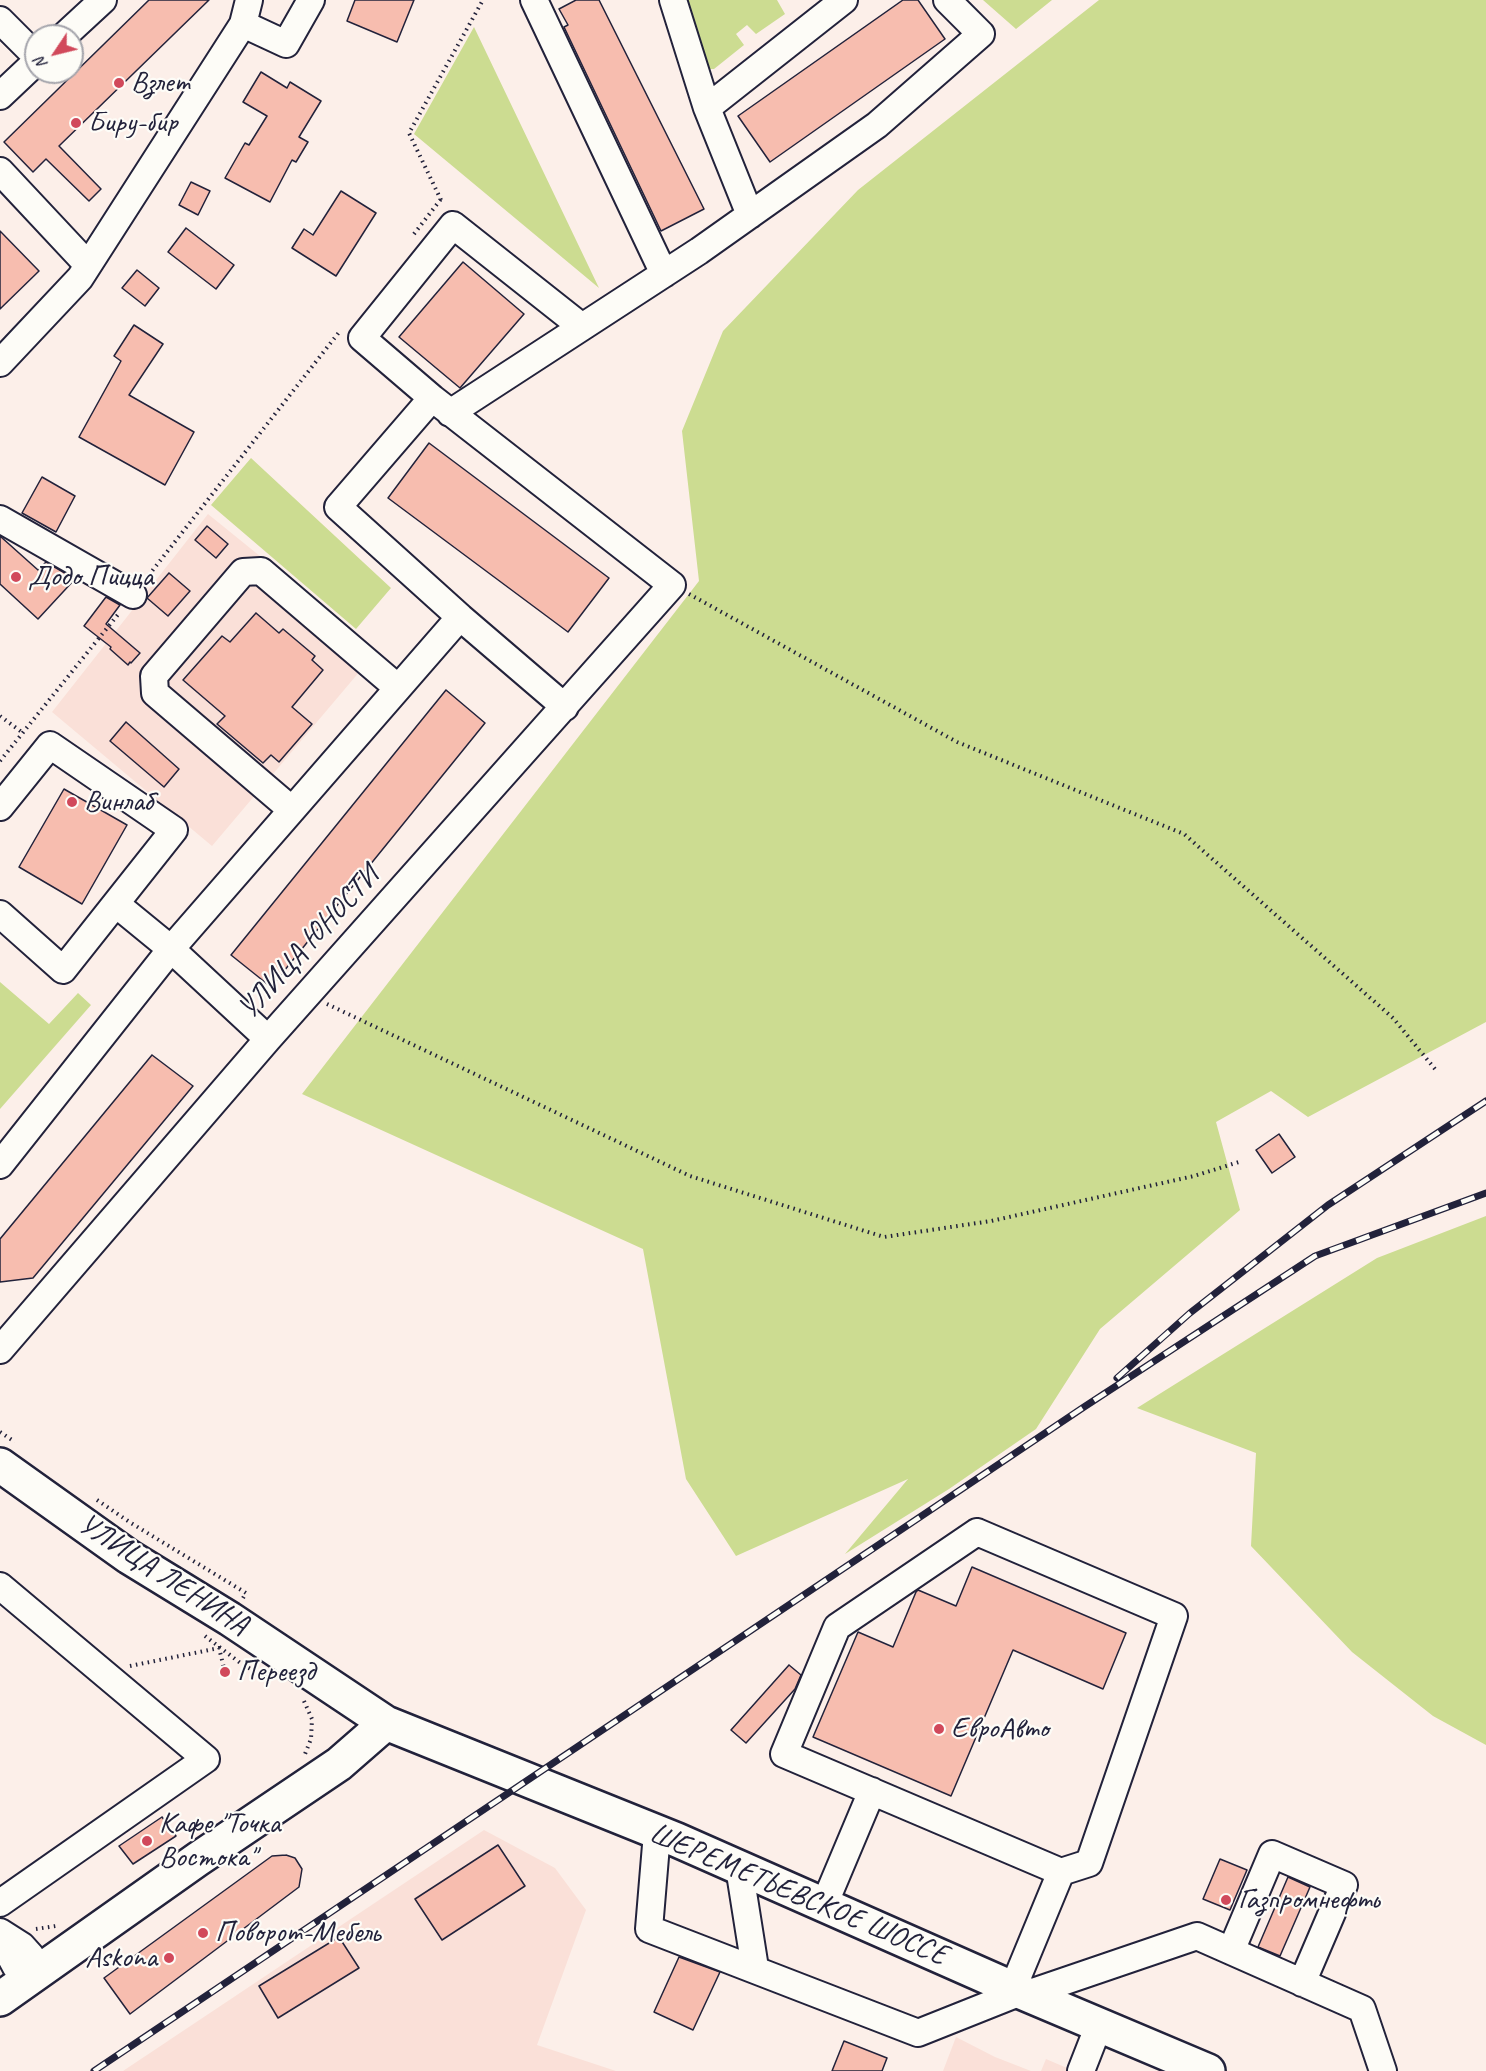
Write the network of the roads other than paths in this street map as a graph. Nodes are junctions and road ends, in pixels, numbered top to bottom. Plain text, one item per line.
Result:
1 (102, 0) edge
2 (249, 0) edge
3 (310, 0) edge
4 (534, 0) edge
5 (673, 0) edge
6 (844, 0) edge
7 (947, 0) edge
8 (0, 20) edge
9 (77, 24) edge
10 (243, 24) junction
11 (24, 44) edge
12 (24, 73) edge
13 (0, 96) edge
14 (707, 108) junction
15 (5, 185) edge
16 (750, 215) junction
17 (88, 265) junction
18 (664, 274) junction
19 (582, 327) junction
20 (0, 363) edge
21 (441, 406) junction
22 (0, 519) edge
23 (133, 595) road end
24 (460, 617) junction
25 (398, 688) junction
26 (565, 708) junction
27 (0, 807) edge
28 (292, 810) junction
29 (116, 904) junction
30 (0, 915) edge
31 (171, 949) junction
32 (268, 1040) junction
33 (0, 1165) edge
34 (0, 1350) edge
35 (0, 1465) edge
36 (0, 1586) edge
37 (386, 1723) junction
38 (872, 1791) junction
39 (657, 1833) junction
40 (739, 1867) junction
41 (1061, 1872) junction
42 (0, 1903) edge
43 (824, 1905) junction
44 (1, 1933) edge
45 (1231, 1951) junction
46 (755, 1968) junction
47 (34, 1975) junction
48 (1302, 1983) junction
49 (1020, 1992) junction
50 (0, 1999) edge
51 (1099, 2025) junction
52 (1081, 2071) edge
53 (1208, 2071) edge
54 (1383, 2071) edge

1 - 9 street
2 - 10 street
3 - 10 street
4 - 18 street
5 - 14 street
6 - 14 street
7 - 16 street
8 - 11 street
10 - 17 street
12 - 13 street
14 - 16 street
15 - 17 street
16 - 18 street
17 - 20 street
18 - 19 street
19 - 21 street
19 - 21 street
21 - 24 street
21 - 26 street, УЛИЦА ЮНОСТИ
22 - 23 street
24 - 25 street
24 - 26 street
25 - 28 street
25 - 28 street
26 - 32 street, УЛИЦА ЮНОСТИ
27 - 29 street
28 - 31 street
29 - 30 street
29 - 31 street
31 - 32 street
31 - 33 street
32 - 34 street, УЛИЦА ЮНОСТИ
35 - 37 main road, УЛИЦА ЛЕНИНА
36 - 42 street
37 - 39 main road, ШЕРЕМЕТЬЕВСКОЕ ШОССЕ
37 - 47 main road
38 - 41 street
38 - 41 street
38 - 43 street
39 - 40 main road, ШЕРЕМЕТЬЕВСКОЕ ШОССЕ
39 - 46 street
40 - 43 main road, ШЕРЕМЕТЬЕВСКОЕ ШОССЕ
40 - 46 street
41 - 49 street
43 - 49 main road, ШЕРЕМЕТЬЕВСКОЕ ШОССЕ
44 - 47 street
45 - 48 street
45 - 48 street
45 - 49 street
46 - 49 street
47 - 50 main road
48 - 54 street
49 - 51 main road, ШЕРЕМЕТЬЕВСКОЕ ШОССЕ
51 - 52 street
51 - 53 main road, ШЕРЕМЕТЬЕВСКОЕ ШОССЕ

